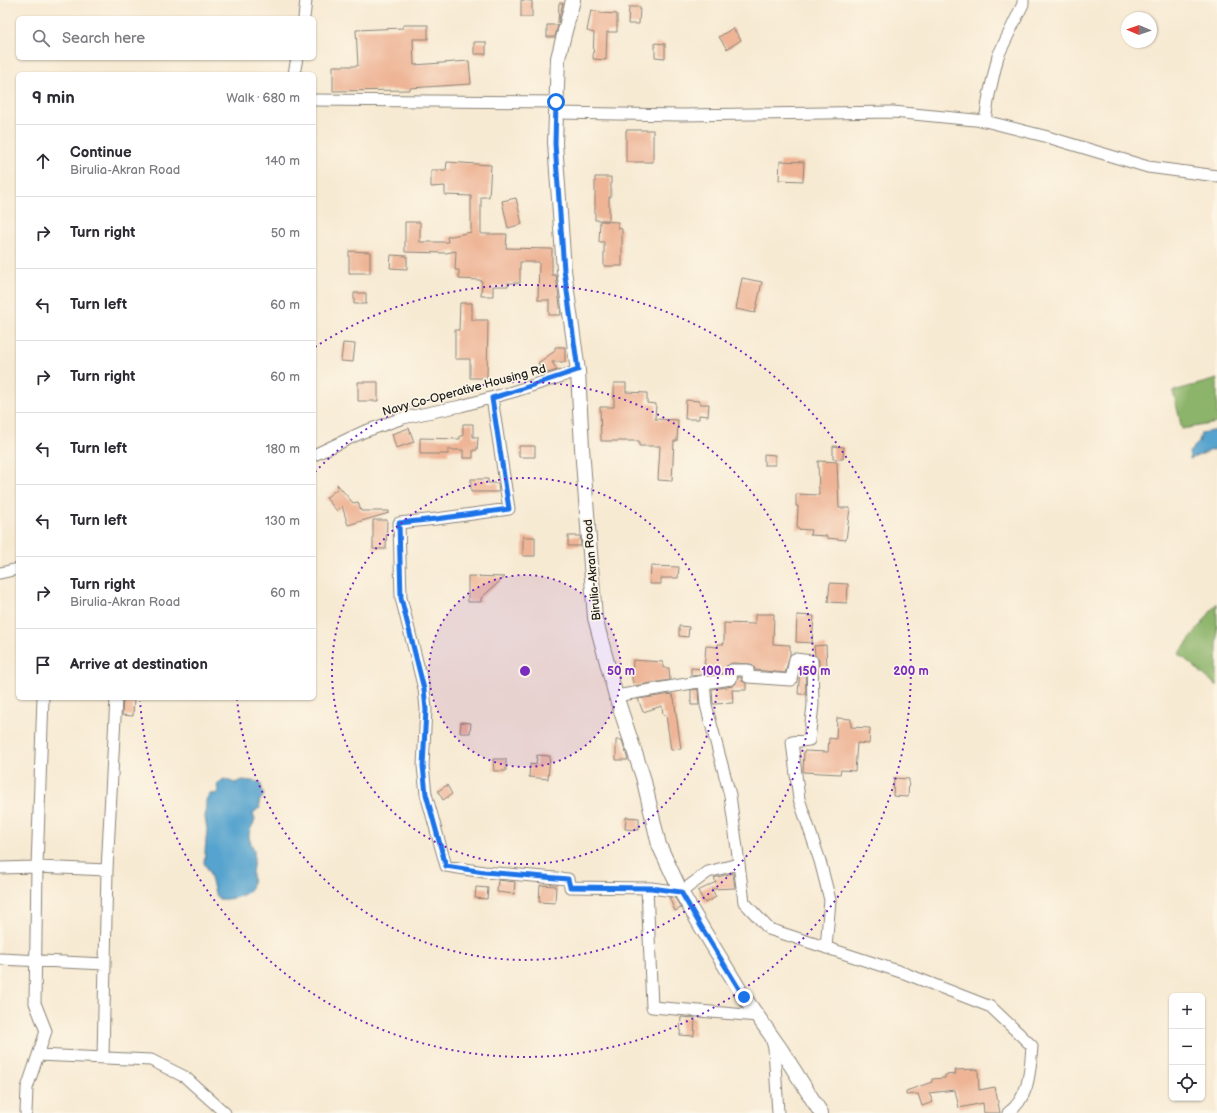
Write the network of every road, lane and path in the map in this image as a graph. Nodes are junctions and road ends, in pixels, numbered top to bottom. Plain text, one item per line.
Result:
1 (306, 0) edge
2 (573, 0) edge
3 (1024, 0) edge
4 (304, 16) edge
5 (297, 60) edge
6 (294, 72) edge
7 (316, 100) edge
8 (556, 107) junction
9 (985, 120) junction
10 (1217, 176) edge
11 (578, 370) junction
12 (492, 398) junction
13 (316, 454) edge
14 (16, 569) edge
15 (0, 573) edge
16 (705, 683) junction
17 (616, 696) junction
18 (43, 700) edge
19 (116, 700) edge
20 (738, 864) junction
21 (37, 867) junction
22 (0, 868) edge
23 (107, 870) junction
24 (647, 888) junction
25 (681, 892) junction
26 (826, 948) junction
27 (0, 960) edge
28 (35, 961) junction
29 (105, 964) junction
30 (758, 1016) junction
31 (770, 1033) junction
32 (38, 1054) junction
33 (104, 1057) junction
34 (26, 1113) edge
35 (225, 1113) edge
36 (778, 1113) edge
37 (821, 1113) edge
38 (1008, 1113) edge

1 - 4 street
2 - 8 street, Birulia-Akran Road
3 - 9 street
5 - 6 street
7 - 8 street
8 - 9 street
8 - 11 street, Birulia-Akran Road
9 - 10 street
11 - 12 street, Navy Co-Operative Housing Rd
11 - 17 street, Birulia-Akran Road
12 - 13 street, Navy Co-Operative Housing Rd
12 - 24 street
14 - 15 street
16 - 17 street
16 - 20 street
16 - 26 street
17 - 25 street, Birulia-Akran Road
18 - 21 street
19 - 23 street
20 - 25 street
20 - 26 street
21 - 22 street
21 - 23 street
21 - 28 street
23 - 29 street
24 - 25 street
24 - 30 street
25 - 30 street, Birulia-Akran Road
26 - 38 street
27 - 28 street
28 - 29 street
28 - 32 street
29 - 33 street
30 - 31 street, Birulia-Akran Road
31 - 36 street
31 - 37 street, Birulia-Akran Road
32 - 33 street
32 - 34 street
33 - 35 street

